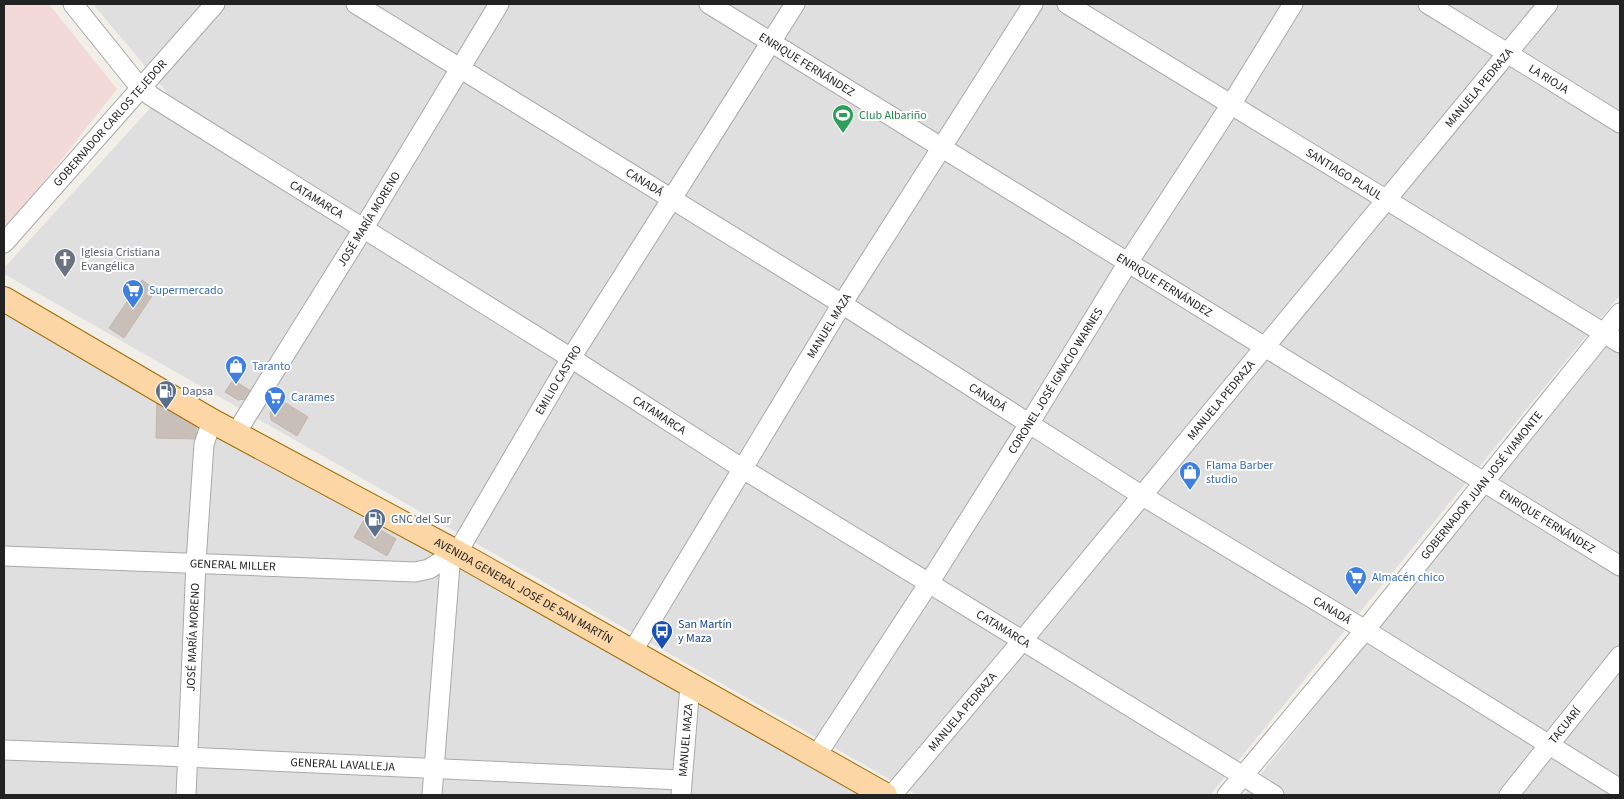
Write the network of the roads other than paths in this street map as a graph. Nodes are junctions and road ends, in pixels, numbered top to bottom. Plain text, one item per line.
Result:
1 (73, 4) edge
2 (215, 4) edge
3 (356, 4) edge
4 (500, 4) edge
5 (709, 4) edge
6 (796, 4) edge
7 (1033, 4) edge
8 (1067, 4) edge
9 (1293, 4) edge
10 (1428, 4) edge
11 (1548, 4) edge
12 (772, 42) junction
13 (1508, 54) junction
14 (460, 68) junction
15 (141, 88) junction
16 (1232, 103) junction
17 (1620, 123) edge
18 (942, 148) junction
19 (671, 199) junction
20 (1386, 200) junction
21 (363, 229) junction
22 (4, 243) edge
23 (1129, 262) junction
24 (4, 300) edge
25 (842, 304) junction
26 (1620, 313) edge
27 (1604, 333) junction
28 (1620, 343) edge
29 (1264, 347) junction
30 (571, 358) junction
31 (212, 420) junction
32 (1029, 424) junction
33 (236, 433) junction
34 (743, 469) junction
35 (1483, 483) junction
36 (1141, 496) junction
37 (456, 552) junction
38 (4, 556) edge
39 (196, 562) junction
40 (1620, 566) edge
41 (929, 583) junction
42 (1365, 630) junction
43 (1022, 641) junction
44 (632, 652) junction
45 (1620, 656) edge
46 (690, 685) junction
47 (1548, 746) junction
48 (4, 750) edge
49 (816, 756) junction
50 (189, 757) junction
51 (434, 769) junction
52 (1242, 777) junction
53 (682, 788) edge
54 (1620, 789) edge
55 (186, 795) edge
56 (432, 795) edge
57 (885, 795) edge
58 (892, 795) edge
59 (1226, 795) edge
60 (1274, 795) edge
61 (1509, 795) edge

1 - 15 street, CATAMARCA
2 - 15 street, GOBERNADOR CARLOS TEJEDOR
3 - 14 street, CANADÁ
4 - 14 street, JOSÉ MARÍA MORENO
5 - 12 street, ENRIQUE FERNÁNDEZ
6 - 12 street, EMILIO CASTRO
7 - 18 street, MANUEL MAZA
8 - 16 street, SANTIAGO PLAUL
9 - 16 street, CORONEL JOSÉ IGNACIO WARNES
10 - 13 street, LA RIOJA
11 - 13 street, MANUELA PEDRAZA
12 - 18 street, ENRIQUE FERNÁNDEZ
12 - 19 street, EMILIO CASTRO
13 - 17 street, LA RIOJA
13 - 20 street, MANUELA PEDRAZA
14 - 19 street, CANADÁ
14 - 21 street, JOSÉ MARÍA MORENO
15 - 21 street, CATAMARCA
15 - 22 street, GOBERNADOR CARLOS TEJEDOR
16 - 20 street, SANTIAGO PLAUL
16 - 23 street, CORONEL JOSÉ IGNACIO WARNES
18 - 23 street, ENRIQUE FERNÁNDEZ
18 - 25 street, MANUEL MAZA
19 - 25 street, CANADÁ
19 - 30 street, EMILIO CASTRO
20 - 27 street, SANTIAGO PLAUL
20 - 29 street, MANUELA PEDRAZA
21 - 30 street, CATAMARCA
21 - 33 street, JOSÉ MARÍA MORENO
23 - 29 street, ENRIQUE FERNÁNDEZ
23 - 32 street, CORONEL JOSÉ IGNACIO WARNES
24 - 31 main road, AVENIDA GENERAL JOSÉ DE SAN MARTÍN
25 - 32 street, CANADÁ
25 - 34 street, MANUEL MAZA
26 - 27 street, GOBERNADOR JUAN JOSÉ VIAMONTE
27 - 28 street, SANTIAGO PLAUL
27 - 35 street, GOBERNADOR JUAN JOSÉ VIAMONTE
29 - 35 street, ENRIQUE FERNÁNDEZ
29 - 36 street, MANUELA PEDRAZA
30 - 34 street, CATAMARCA
30 - 37 street, EMILIO CASTRO
31 - 33 main road, AVENIDA GENERAL JOSÉ DE SAN MARTÍN
31 - 39 street, JOSÉ MARÍA MORENO
32 - 36 street, CANADÁ
32 - 41 street, CORONEL JOSÉ IGNACIO WARNES
33 - 37 main road, AVENIDA GENERAL JOSÉ DE SAN MARTÍN
34 - 41 street, CATAMARCA
34 - 44 street, MANUEL MAZA
35 - 40 street, ENRIQUE FERNÁNDEZ
35 - 42 street, GOBERNADOR JUAN JOSÉ VIAMONTE
36 - 42 street, CANADÁ
36 - 43 street, MANUELA PEDRAZA
37 - 39 street, GENERAL MILLER
37 - 44 main road, AVENIDA GENERAL JOSÉ DE SAN MARTÍN
37 - 51 street, EMILIO CASTRO
38 - 39 street, GENERAL MILLER
39 - 50 street, JOSÉ MARÍA MORENO
41 - 43 street, CATAMARCA
41 - 49 street, CORONEL JOSÉ IGNACIO WARNES
42 - 47 street, CANADÁ
42 - 52 street, GOBERNADOR JUAN JOSÉ VIAMONTE
43 - 52 street, CATAMARCA
43 - 58 street, MANUELA PEDRAZA
44 - 46 main road, AVENIDA GENERAL JOSÉ DE SAN MARTÍN
45 - 47 street, TACUARÍ
46 - 49 main road, AVENIDA GENERAL JOSÉ DE SAN MARTÍN
46 - 53 street, MANUEL MAZA
47 - 54 street, CANADÁ
47 - 61 street, TACUARÍ
48 - 50 street, GENERAL LAVALLEJA
49 - 57 main road, AVENIDA GENERAL JOSÉ DE SAN MARTÍN
50 - 51 street, GENERAL LAVALLEJA
50 - 55 street, JOSÉ MARÍA MORENO
51 - 53 street, GENERAL LAVALLEJA
51 - 56 street, EMILIO CASTRO
52 - 59 street, GOBERNADOR JUAN JOSÉ VIAMONTE
52 - 60 street, CATAMARCA

